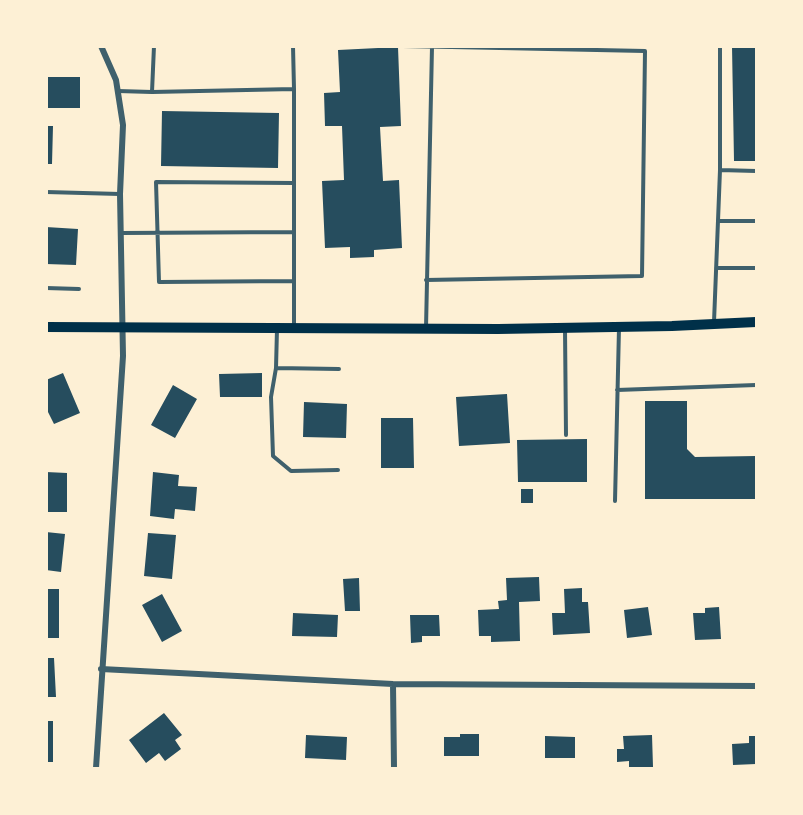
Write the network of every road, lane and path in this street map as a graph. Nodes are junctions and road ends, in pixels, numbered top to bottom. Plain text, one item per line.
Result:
1 (101, 46) edge
2 (154, 46) edge
3 (293, 46) edge
4 (402, 46) edge
5 (720, 46) edge
6 (432, 47) edge
7 (294, 89) junction
8 (118, 91) junction
9 (152, 92) junction
10 (720, 170) junction
11 (756, 171) edge
12 (294, 183) junction
13 (46, 192) edge
14 (120, 194) junction
15 (718, 221) junction
16 (756, 221) edge
17 (294, 232) junction
18 (121, 233) junction
19 (156, 233) junction
20 (716, 268) junction
21 (756, 268) edge
22 (426, 280) junction
23 (294, 281) junction
24 (46, 288) edge
25 (79, 288) dead end
26 (756, 322) edge
27 (714, 323) junction
28 (46, 327) edge
29 (619, 327) junction
30 (122, 328) junction
31 (565, 328) junction
32 (277, 329) junction
33 (294, 329) junction
34 (426, 329) junction
35 (276, 368) junction
36 (339, 369) dead end
37 (756, 385) edge
38 (617, 390) junction
39 (566, 435) dead end
40 (338, 470) dead end
41 (615, 501) dead end
42 (101, 669) junction
43 (393, 684) junction
44 (756, 686) edge
45 (96, 768) edge
46 (394, 768) edge

1 - 8 street
2 - 9 lane
3 - 7 lane
4 - 6 lane
5 - 10 lane
6 - 22 lane
6 - 22 lane
7 - 9 lane
7 - 12 lane
8 - 9 lane
8 - 14 street
10 - 11 lane
10 - 15 lane
12 - 17 lane
12 - 19 lane
13 - 14 lane
14 - 18 street
15 - 16 lane
15 - 20 lane
17 - 19 lane
17 - 23 lane
18 - 19 lane
18 - 30 street
19 - 23 lane
20 - 21 lane
20 - 27 lane
22 - 34 lane
23 - 33 lane
24 - 25 lane
26 - 27 main road
27 - 29 main road
28 - 30 main road
29 - 31 main road
29 - 38 lane
30 - 32 main road
30 - 42 street
31 - 34 main road
31 - 39 lane
32 - 33 main road
32 - 35 lane
33 - 34 main road
35 - 36 lane
35 - 40 lane
37 - 38 lane
38 - 41 lane
42 - 43 street
42 - 45 street
43 - 44 street
43 - 46 street

